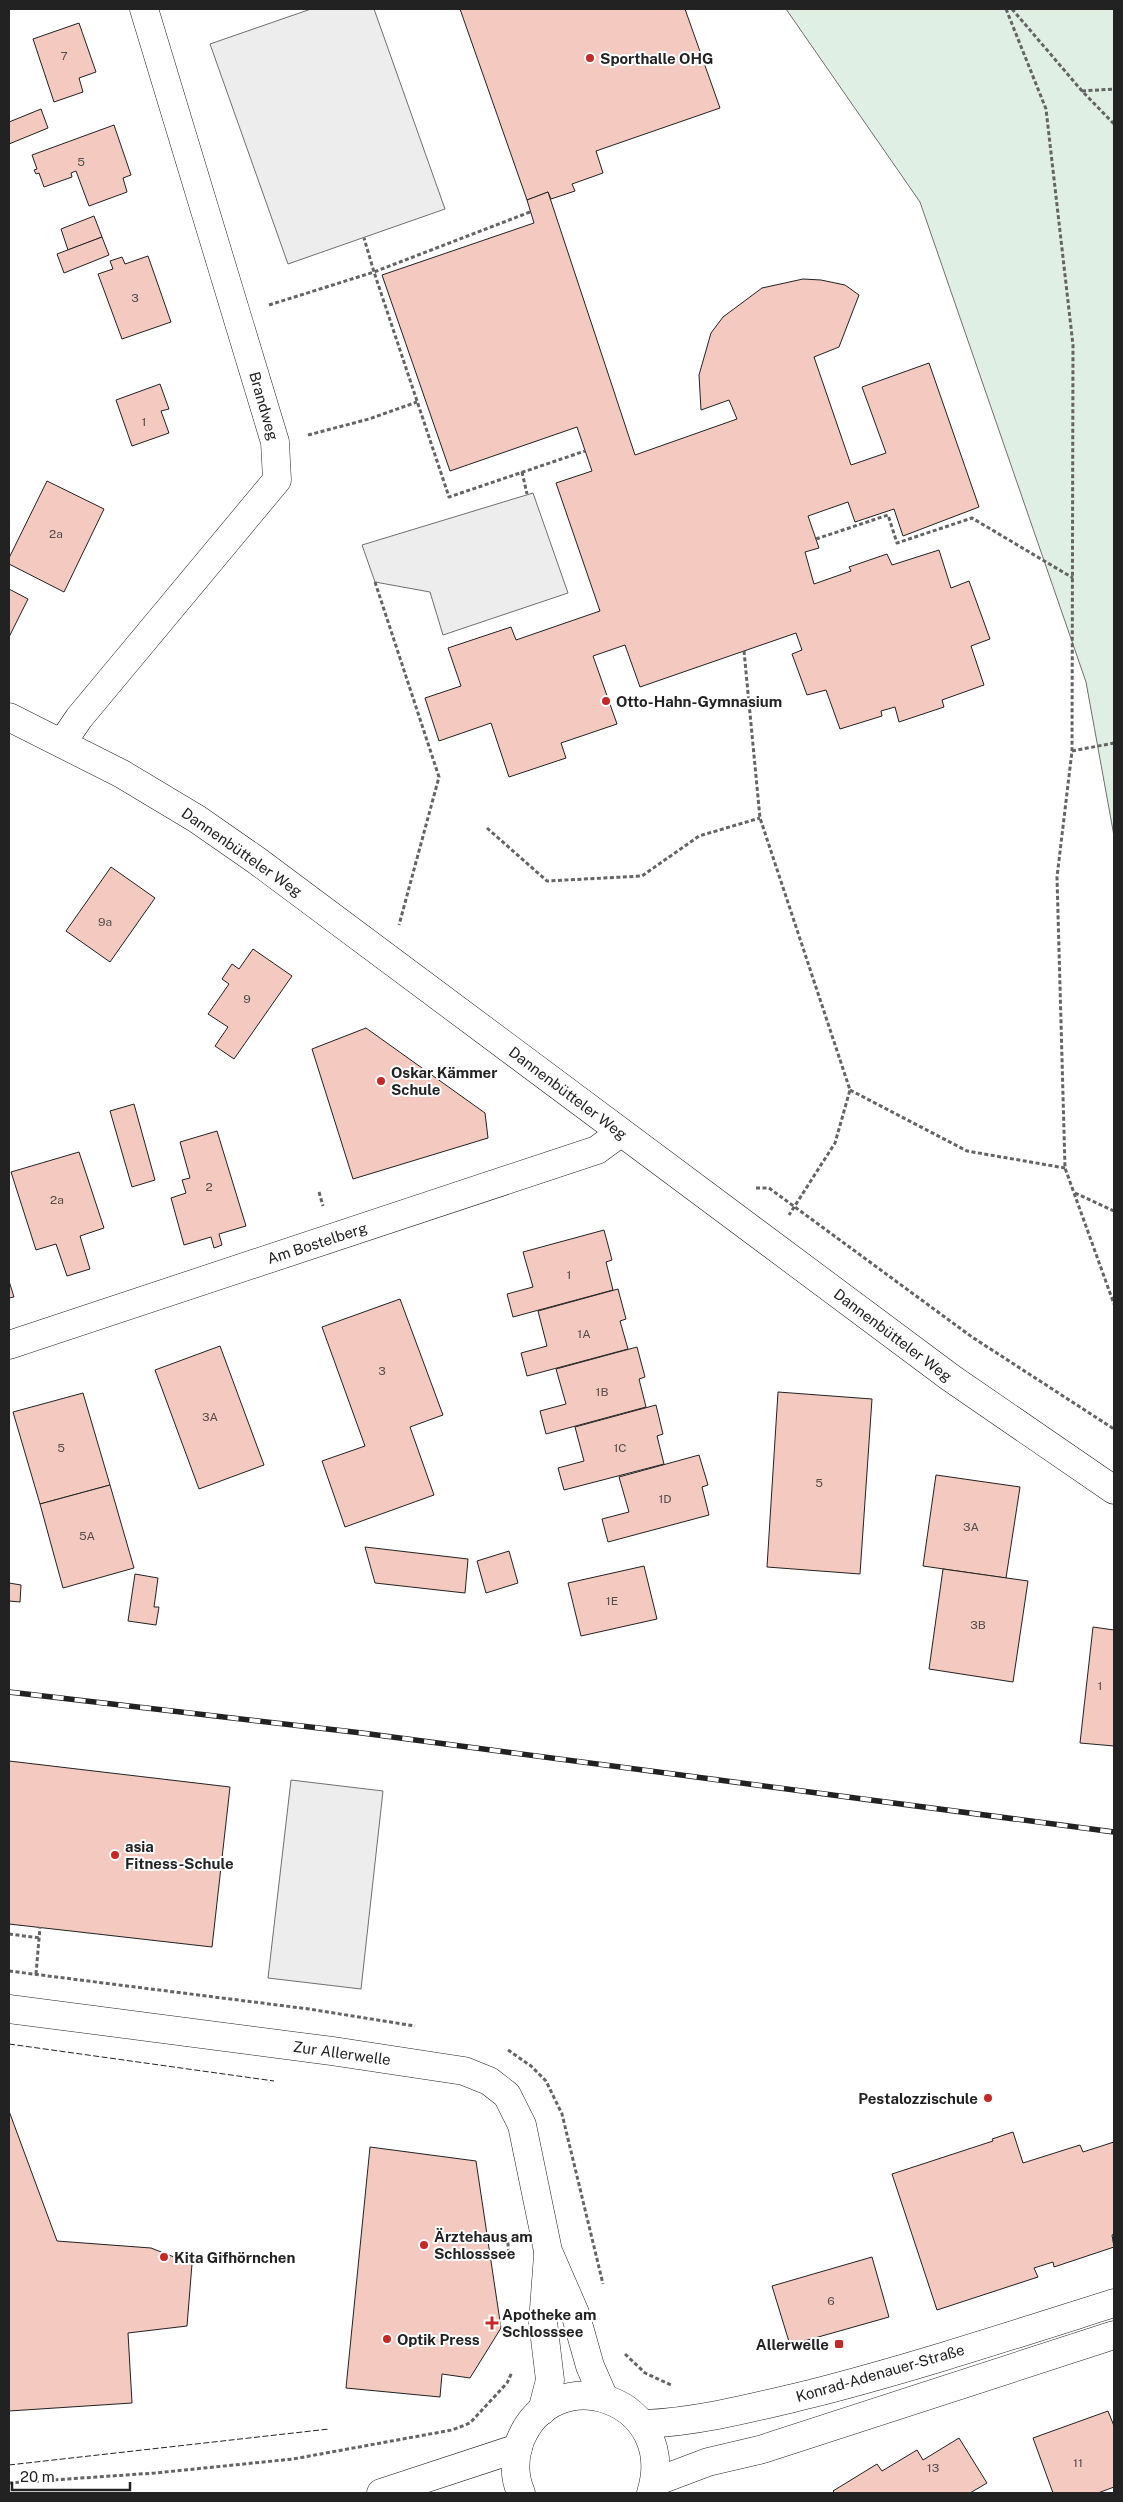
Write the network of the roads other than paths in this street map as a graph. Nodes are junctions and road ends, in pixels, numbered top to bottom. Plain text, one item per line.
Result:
1 (144, 9) edge
2 (9, 717) edge
3 (62, 743) junction
4 (620, 1133) junction
5 (9, 1345) edge
6 (1114, 1490) edge
7 (9, 2009) edge
8 (548, 2251) junction
9 (1114, 2303) edge
10 (1114, 2335) edge
11 (604, 2398) junction
12 (542, 2411) junction
13 (642, 2424) junction
14 (518, 2448) junction
15 (653, 2487) edge
16 (381, 2493) edge
17 (521, 2493) edge

1 - 3 street, Brandweg
2 - 3 street, Dannenbütteler Weg
3 - 4 street, Dannenbütteler Weg
4 - 5 street, Am Bostelberg
4 - 6 street, Dannenbütteler Weg
7 - 8 street, Zur Allerwelle
8 - 11 street, Zur Allerwelle
8 - 12 street, Zur Allerwelle
9 - 13 street, Konrad-Adenauer-Straße
10 - 15 street
11 - 12 street
11 - 13 street
12 - 14 street
13 - 15 street
14 - 16 street
14 - 17 street

